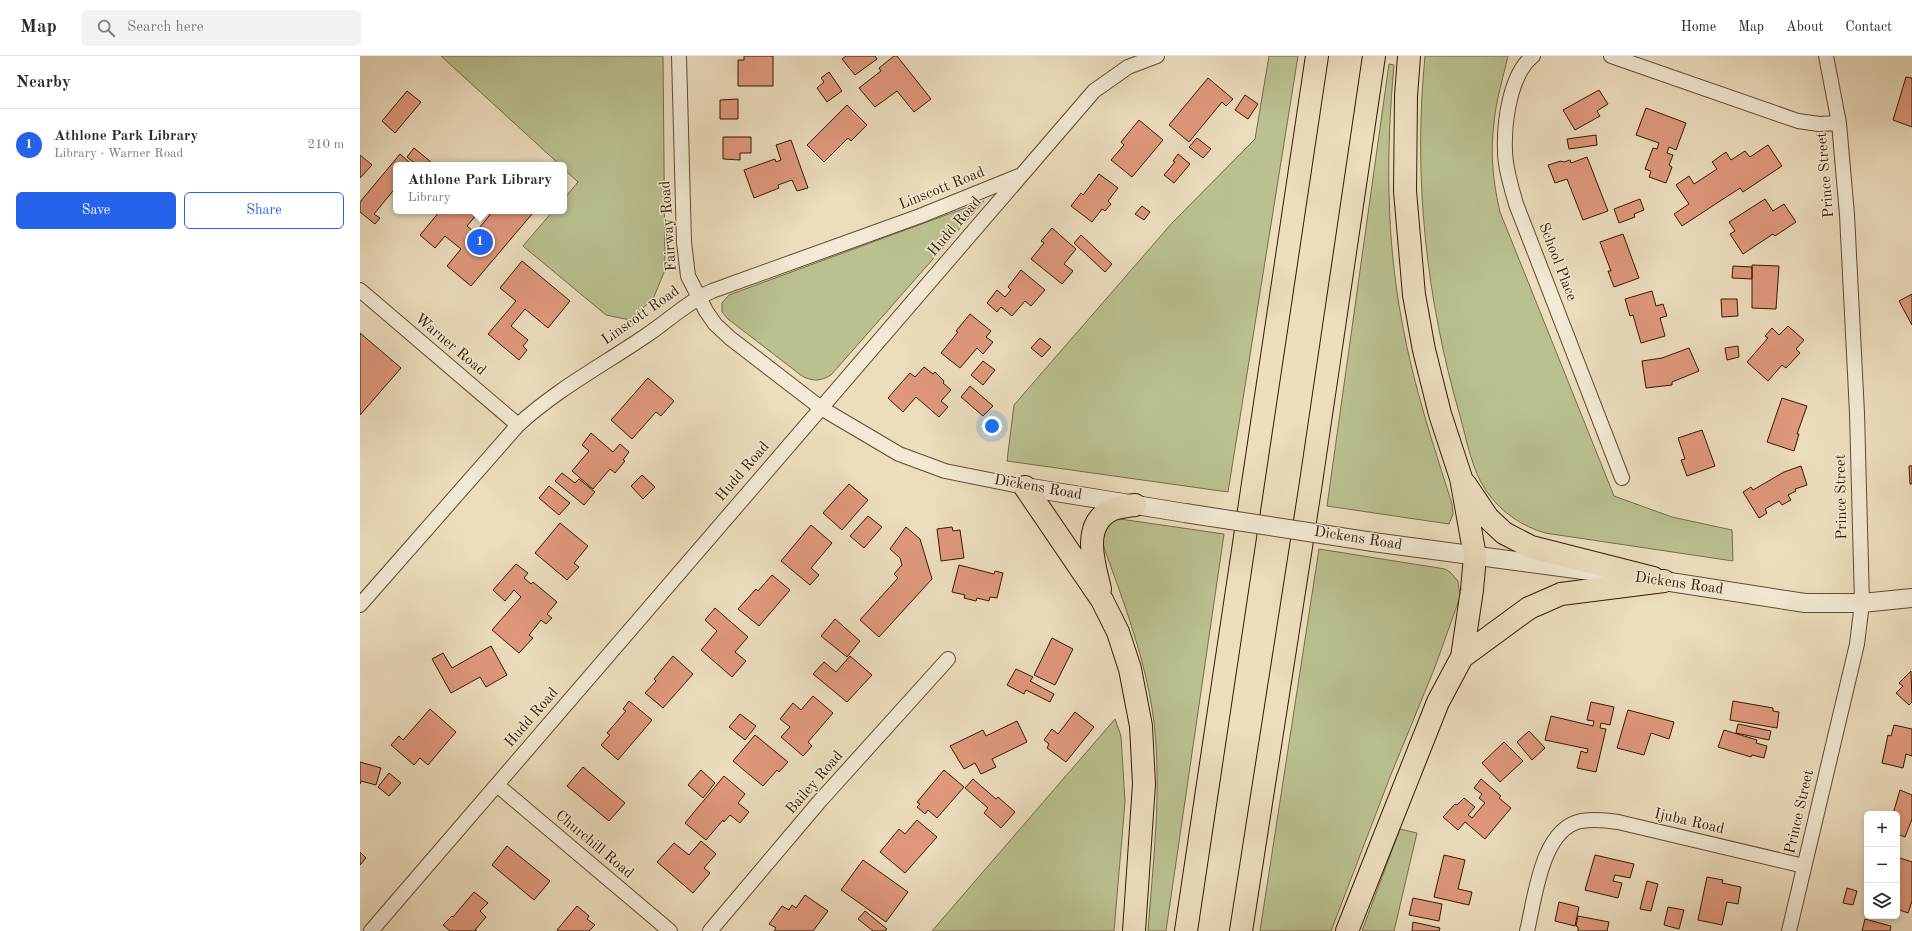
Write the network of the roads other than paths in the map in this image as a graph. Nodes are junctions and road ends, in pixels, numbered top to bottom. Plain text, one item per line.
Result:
1 (679, 56) edge
2 (1157, 56) edge
3 (1317, 56) edge
4 (1374, 56) edge
5 (1409, 56) edge
6 (1533, 56) edge
7 (1611, 56) edge
8 (1826, 56) edge
9 (1839, 123) junction
10 (1022, 175) junction
11 (360, 290) edge
12 (698, 297) junction
13 (821, 408) junction
14 (518, 425) junction
15 (1461, 478) junction
16 (1622, 478) dead end
17 (1026, 486) junction
18 (1135, 504) junction
19 (1475, 556) junction
20 (1664, 581) junction
21 (1912, 598) edge
22 (1102, 600) junction
23 (1862, 603) junction
24 (360, 605) edge
25 (1462, 657) junction
26 (948, 659) dead end
27 (497, 785) junction
28 (1804, 866) junction
29 (371, 931) edge
30 (670, 931) edge
31 (710, 931) edge
32 (1134, 931) edge
33 (1186, 931) edge
34 (1242, 931) edge
35 (1346, 931) edge
36 (1527, 931) edge
37 (1789, 931) edge

1 - 12 street, Fairway Road
2 - 10 street, Hudd Road
3 - 33 highway
4 - 34 highway
5 - 15 highway
6 - 16 street, School Place
7 - 9 street
8 - 9 street, Prince Street
9 - 23 street, Prince Street
10 - 12 street, Linscott Road
10 - 13 street, Hudd Road
11 - 14 street, Warner Road
12 - 13 street, Fairway Road
12 - 14 street, Linscott Road
13 - 17 street, Dickens Road
13 - 27 street, Hudd Road
14 - 24 street, Linscott Road
15 - 19 highway
15 - 20 highway
17 - 18 street, Dickens Road
17 - 22 highway
18 - 19 street, Dickens Road, bridge
18 - 22 highway
19 - 20 street, Dickens Road
19 - 25 highway
20 - 23 street, Dickens Road
20 - 25 highway
21 - 23 street, Dickens Road
22 - 32 highway
23 - 28 street, Prince Street
25 - 35 highway
26 - 31 street, Bailey Road
27 - 29 street, Hudd Road
27 - 30 street, Churchill Road
28 - 36 street, Ijuba Road
28 - 37 street, Prince Street

